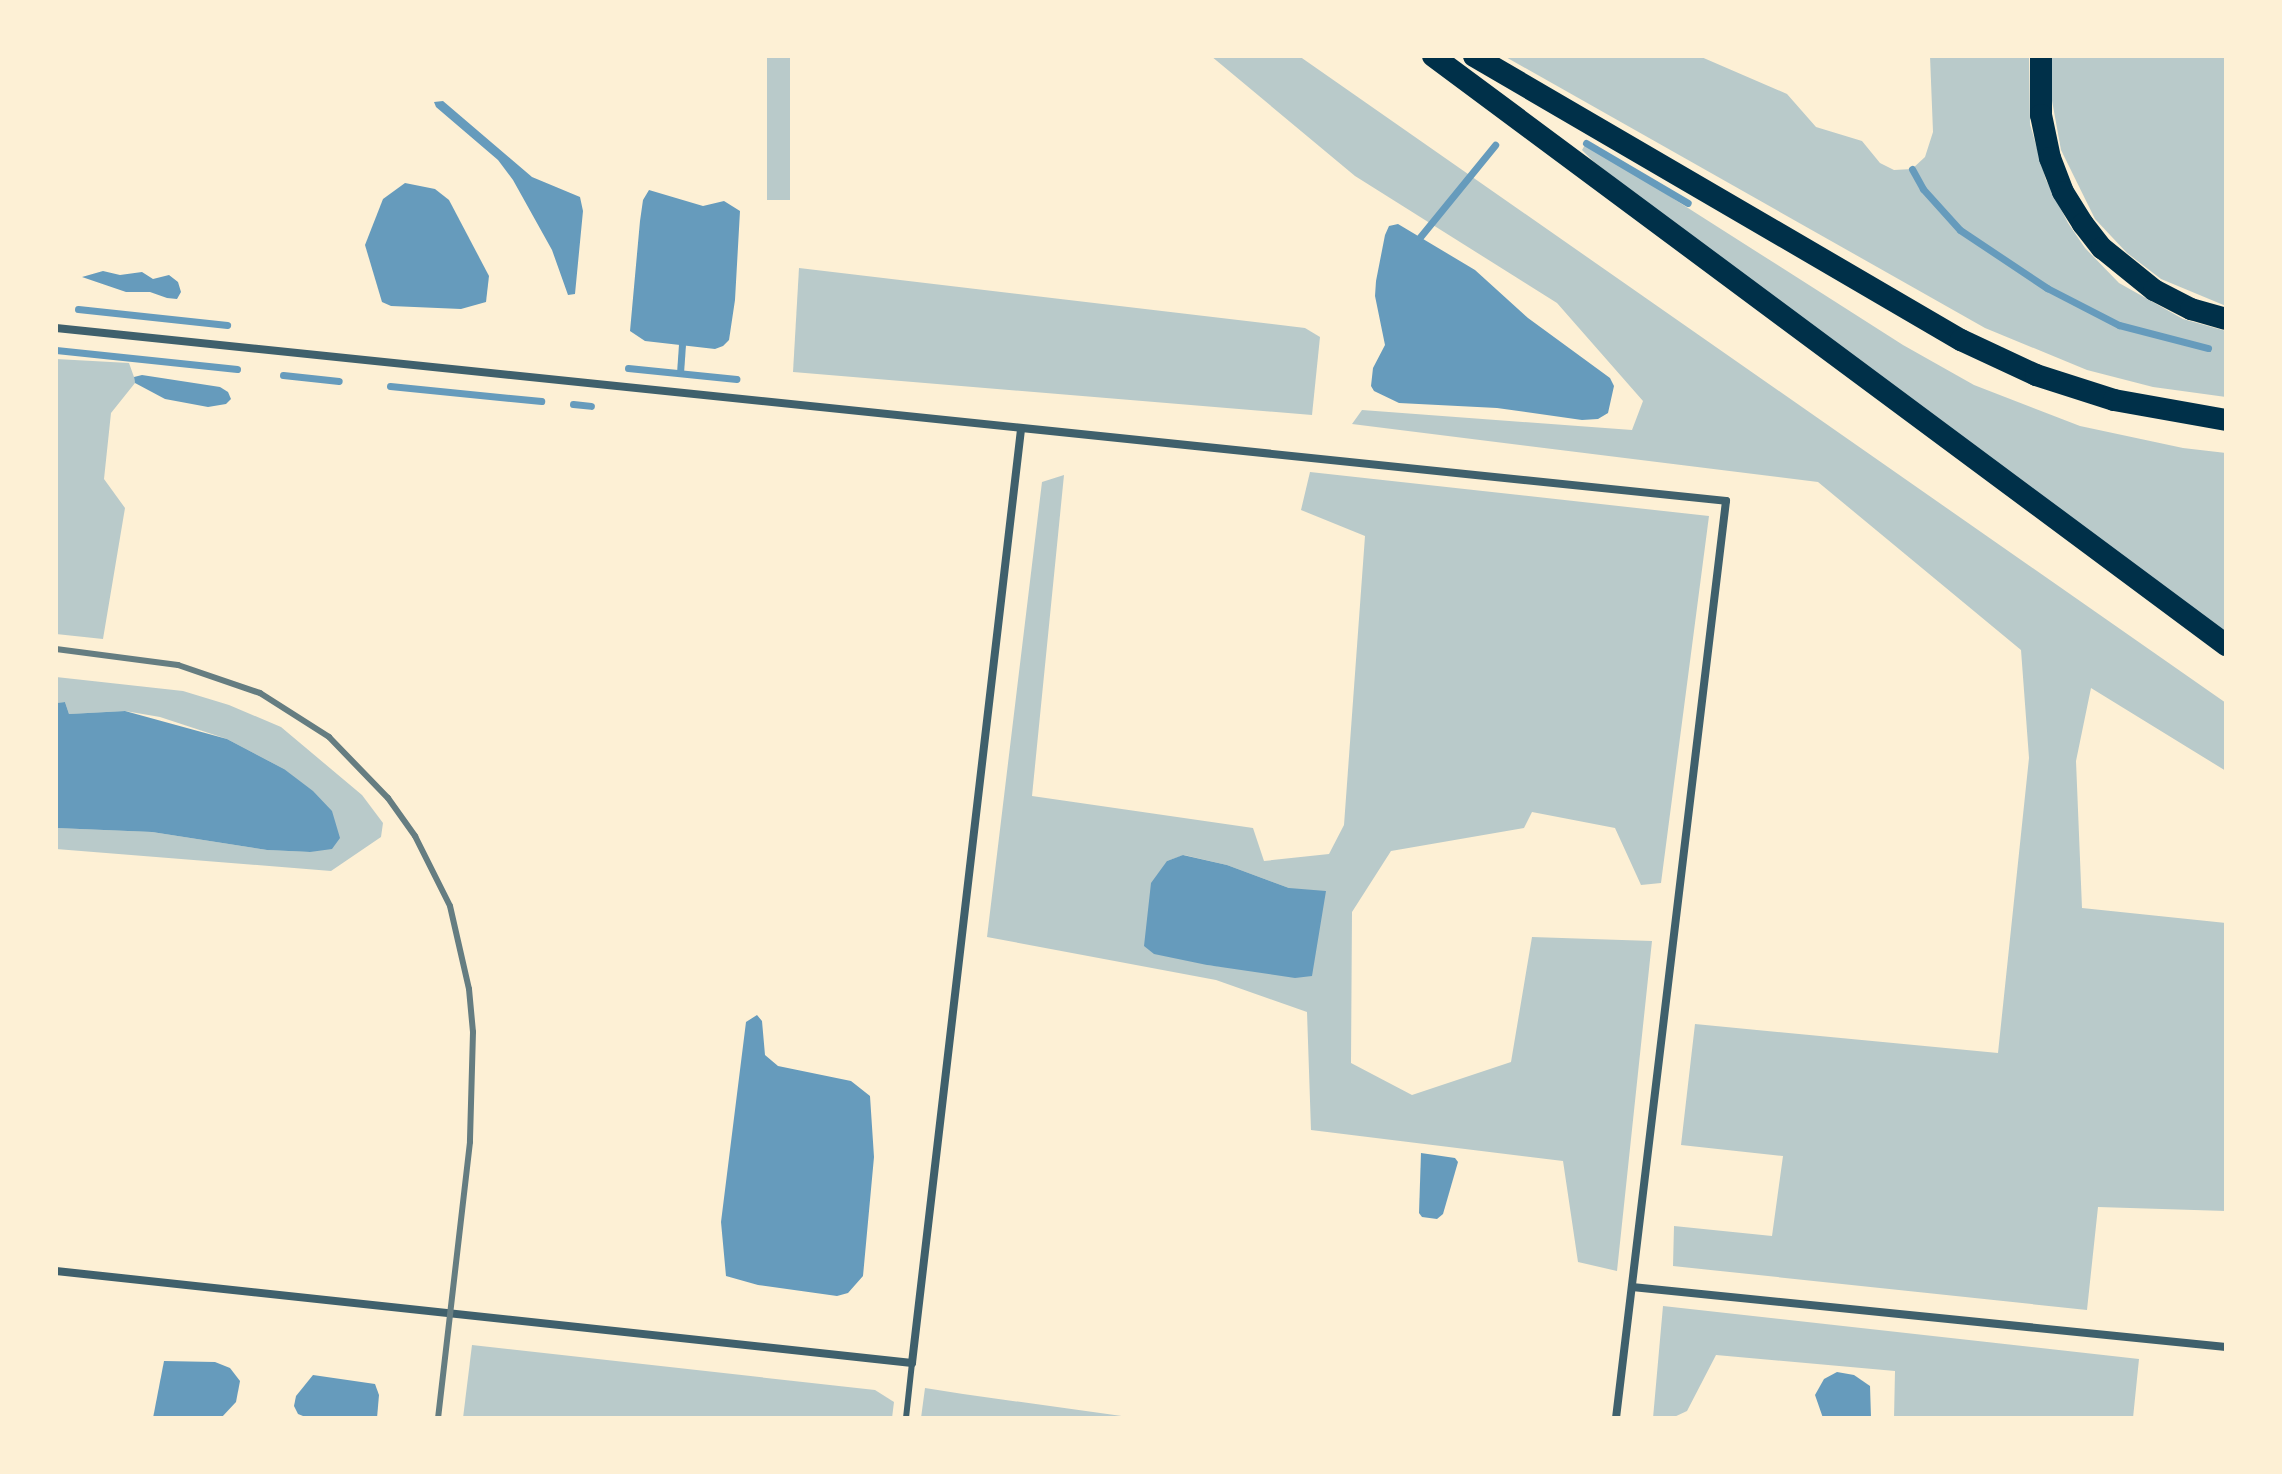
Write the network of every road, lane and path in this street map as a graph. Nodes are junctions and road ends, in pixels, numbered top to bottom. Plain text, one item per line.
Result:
1 (1433, 56) edge
2 (1474, 56) edge
3 (2041, 56) edge
4 (2226, 319) edge
5 (56, 328) edge
6 (2226, 420) edge
7 (1021, 430) junction
8 (2226, 645) edge
9 (56, 1271) edge
10 (1632, 1287) junction
11 (2226, 1347) edge
12 (912, 1363) junction
13 (906, 1418) edge
14 (1616, 1418) edge

1 - 8 highway
2 - 6 highway
3 - 4 highway
5 - 7 street
7 - 10 street
7 - 12 street
9 - 12 street
10 - 11 street
10 - 14 street
12 - 13 lane

